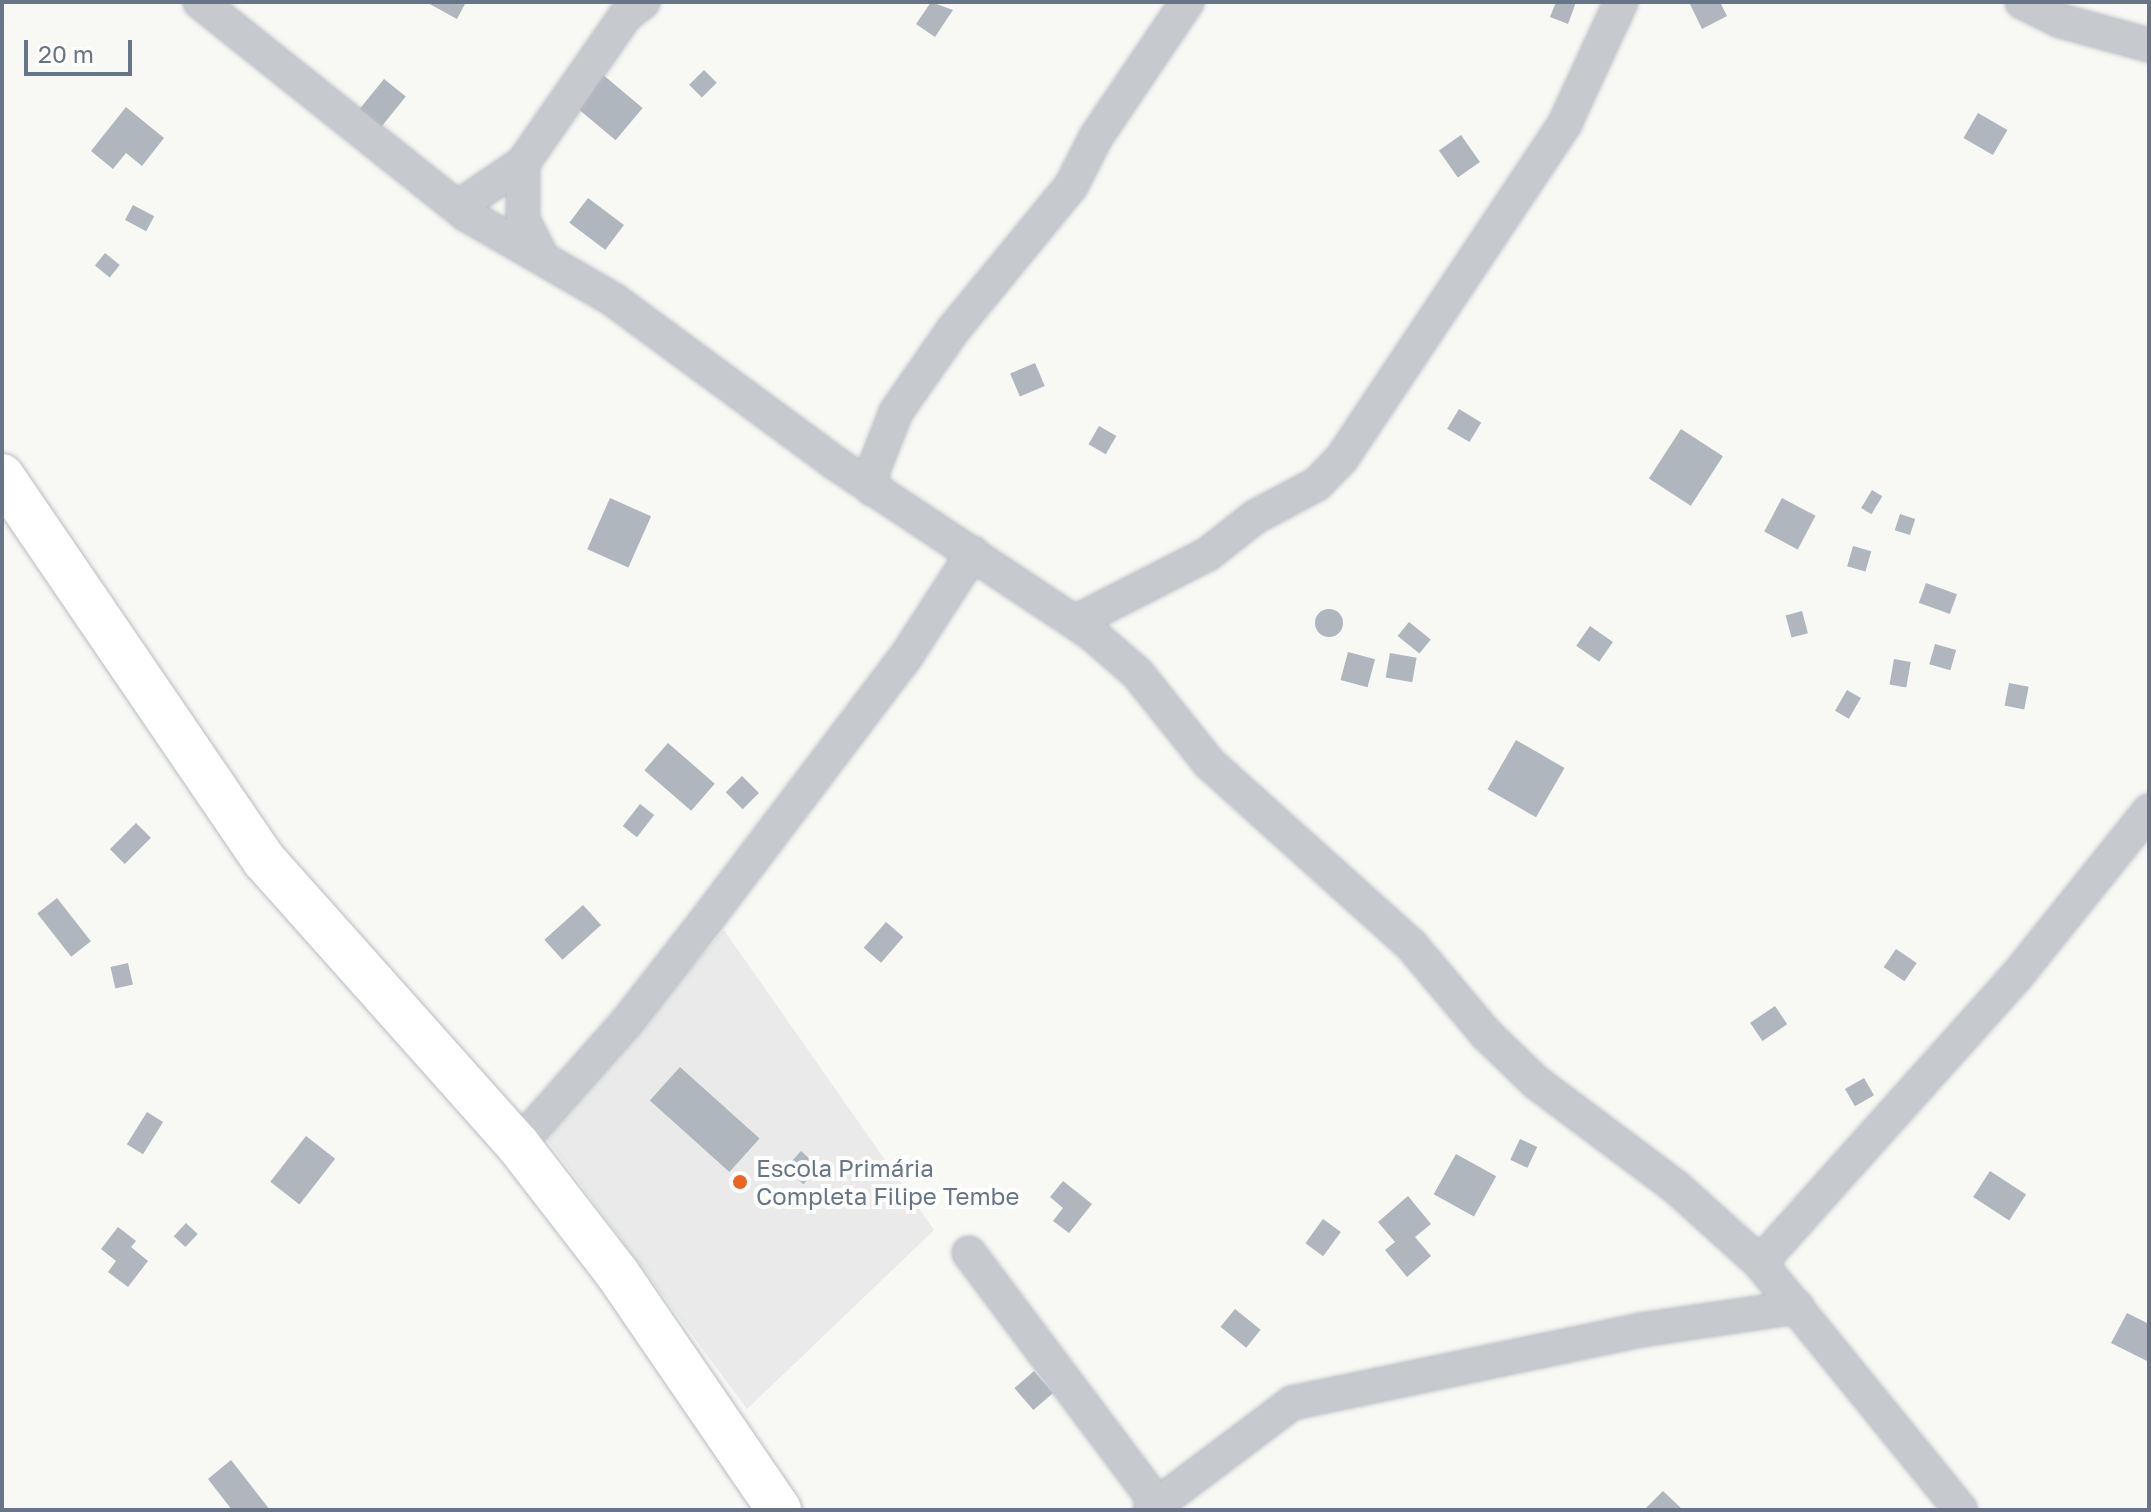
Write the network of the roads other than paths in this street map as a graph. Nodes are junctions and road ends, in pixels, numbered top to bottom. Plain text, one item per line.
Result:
1 (200, 2) edge
2 (643, 2) edge
3 (1187, 2) edge
4 (1621, 2) edge
5 (2022, 2) edge
6 (2149, 45) edge
7 (523, 163) junction
8 (458, 207) junction
9 (540, 254) junction
10 (2, 476) edge
11 (872, 489) junction
12 (973, 553) junction
13 (1115, 604) junction
14 (1075, 622) junction
15 (1109, 648) junction
16 (2149, 811) edge
17 (518, 1145) junction
18 (969, 1253) dead end
19 (1760, 1263) junction
20 (1797, 1307) junction
21 (1157, 1508) edge
22 (779, 1510) edge
23 (1961, 1510) edge

1 - 8 street
2 - 7 street
3 - 11 street
4 - 13 street
5 - 6 street
7 - 8 street
7 - 9 street
8 - 9 street
9 - 11 street
10 - 17 street
11 - 12 street
12 - 14 street
12 - 17 street
13 - 14 street
13 - 15 street
14 - 15 street
15 - 19 street
16 - 19 street
17 - 22 street
18 - 21 street
19 - 20 street
20 - 21 street
20 - 23 street

